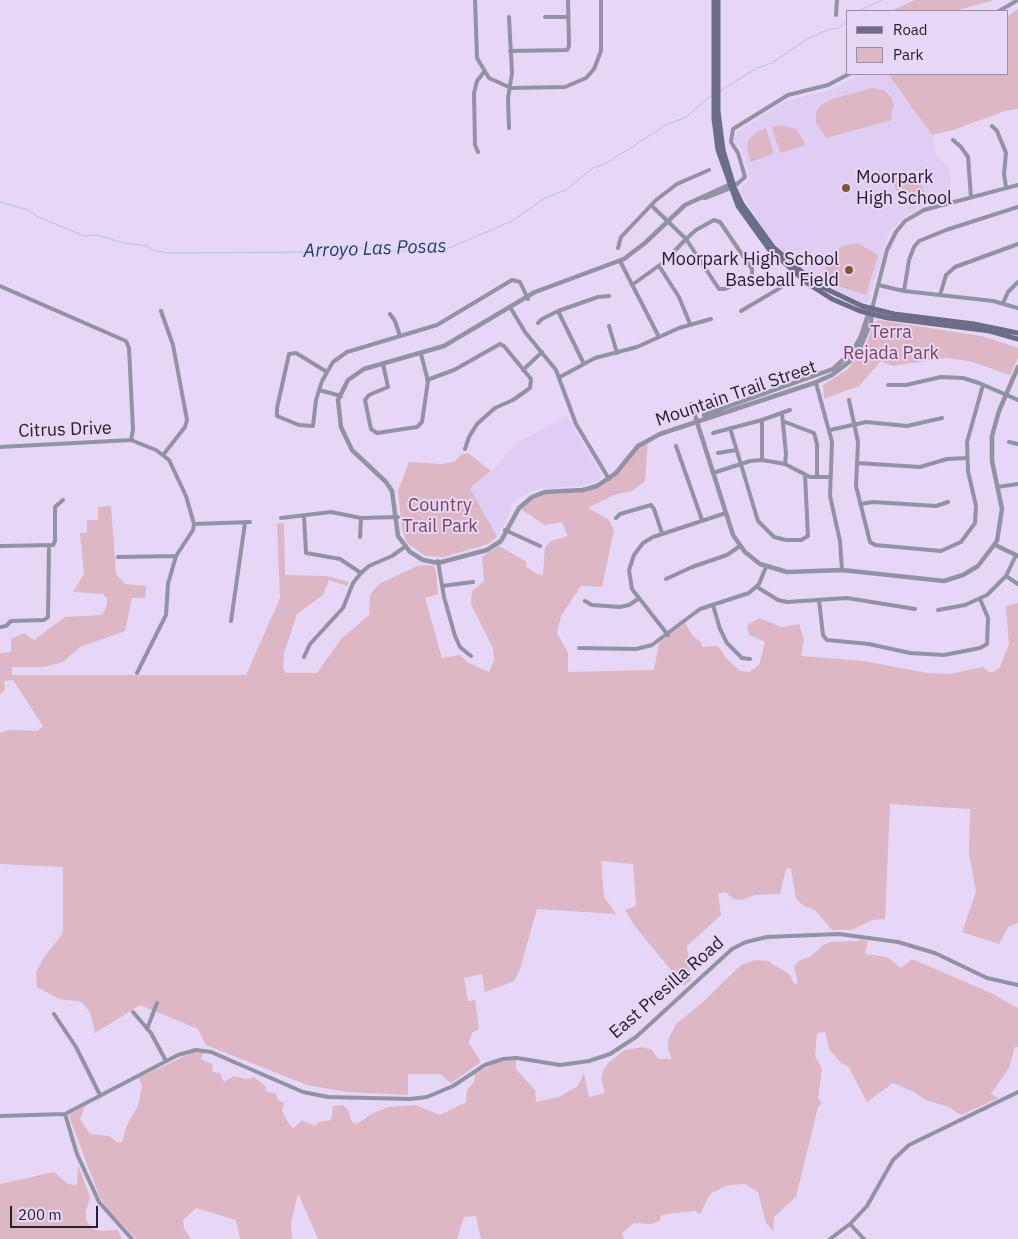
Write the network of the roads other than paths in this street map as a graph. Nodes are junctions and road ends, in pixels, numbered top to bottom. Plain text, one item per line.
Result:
1 (475, 0) edge
2 (568, 0) edge
3 (601, 0) edge
4 (714, 0) edge
5 (718, 0) edge
6 (837, 0) edge
7 (1018, 0) edge
8 (1001, 10) edge
9 (836, 15) dead end
10 (510, 17) dead end
11 (568, 17) junction
12 (545, 18) dead end
13 (510, 51) junction
14 (484, 72) junction
15 (847, 75) edge
16 (716, 79) junction
17 (510, 88) junction
18 (992, 126) dead end
19 (509, 128) dead end
20 (953, 140) dead end
21 (478, 152) dead end
22 (709, 170) dead end
23 (1018, 184) edge
24 (733, 186) junction
25 (1006, 187) junction
26 (971, 197) junction
27 (651, 205) junction
28 (1018, 207) edge
29 (667, 221) junction
30 (686, 239) junction
31 (1018, 244) edge
32 (618, 248) dead end
33 (620, 262) junction
34 (659, 266) junction
35 (795, 271) junction
36 (1018, 282) edge
37 (632, 285) junction
38 (878, 285) junction
39 (0, 286) edge
40 (904, 291) junction
41 (940, 295) junction
42 (609, 296) dead end
43 (528, 298) junction
44 (1003, 303) junction
45 (511, 308) junction
46 (1018, 308) edge
47 (161, 311) dead end
48 (558, 311) junction
49 (741, 311) dead end
50 (871, 312) junction
51 (390, 314) dead end
52 (711, 319) dead end
53 (538, 323) dead end
54 (690, 324) junction
55 (609, 326) dead end
56 (1018, 333) edge
57 (400, 336) junction
58 (659, 337) junction
59 (1018, 340) edge
60 (542, 352) junction
61 (617, 353) junction
62 (422, 355) junction
63 (584, 364) junction
64 (383, 365) junction
65 (1018, 367) edge
66 (523, 370) junction
67 (327, 372) junction
68 (560, 377) junction
69 (427, 380) junction
70 (816, 383) junction
71 (888, 385) dead end
72 (983, 385) junction
73 (319, 390) junction
74 (1005, 395) junction
75 (340, 396) junction
76 (849, 400) dead end
77 (1018, 400) edge
78 (691, 404) dead end
79 (790, 410) dead end
80 (782, 413) junction
81 (942, 418) dead end
82 (696, 420) junction
83 (762, 420) junction
84 (784, 422) junction
85 (855, 424) junction
86 (730, 428) junction
87 (830, 430) junction
88 (713, 433) dead end
89 (131, 440) junction
90 (1009, 442) dead end
91 (1018, 444) edge
92 (0, 446) edge
93 (676, 446) dead end
94 (465, 449) dead end
95 (736, 450) junction
96 (718, 453) dead end
97 (163, 455) junction
98 (966, 458) junction
99 (762, 460) junction
100 (857, 463) junction
101 (740, 464) junction
102 (785, 464) junction
103 (713, 473) junction
104 (804, 475) junction
105 (816, 477) junction
106 (830, 477) junction
107 (608, 478) junction
108 (1018, 484) edge
109 (997, 487) junction
110 (63, 500) dead end
111 (948, 502) dead end
112 (860, 504) junction
113 (726, 513) junction
114 (304, 516) junction
115 (397, 517) junction
116 (281, 518) dead end
117 (361, 518) junction
118 (616, 518) dead end
119 (702, 520) junction
120 (194, 524) junction
121 (506, 531) junction
122 (662, 533) junction
123 (360, 537) dead end
124 (995, 545) junction
125 (0, 546) edge
126 (49, 546) junction
127 (406, 546) junction
128 (540, 546) dead end
129 (740, 546) junction
130 (176, 556) junction
131 (1017, 556) edge
132 (118, 557) dead end
133 (438, 562) junction
134 (766, 567) junction
135 (842, 570) junction
136 (361, 573) junction
137 (1006, 576) junction
138 (666, 579) dead end
139 (473, 582) dead end
140 (1018, 584) edge
141 (442, 586) junction
142 (757, 587) junction
143 (638, 599) junction
144 (980, 599) junction
145 (819, 600) junction
146 (585, 601) dead end
147 (713, 605) junction
148 (915, 609) dead end
149 (938, 610) dead end
150 (231, 621) dead end
151 (0, 627) edge
152 (668, 635) junction
153 (579, 648) dead end
154 (471, 656) dead end
155 (304, 657) dead end
156 (750, 659) dead end
157 (138, 673) dead end
158 (1018, 985) edge
159 (157, 1002) dead end
160 (133, 1012) dead end
161 (54, 1014) dead end
162 (147, 1029) junction
163 (166, 1061) junction
164 (1018, 1092) edge
165 (100, 1095) junction
166 (65, 1114) junction
167 (0, 1116) edge
168 (850, 1224) junction
169 (132, 1239) edge
170 (830, 1239) edge
171 (864, 1239) edge

1 - 14 street
2 - 11 street
3 - 17 street
4 - 16 main road
5 - 16 main road
6 - 9 street
7 - 8 street
10 - 13 street
11 - 12 street
11 - 13 street
13 - 17 street
14 - 17 street
14 - 21 street
15 - 24 street
16 - 24 main road
17 - 19 street
18 - 25 street
20 - 26 street
22 - 27 street
23 - 25 street, Mountain Trail Street
24 - 29 street
24 - 35 main road
25 - 26 street, Mountain Trail Street
26 - 38 street, Mountain Trail Street
27 - 29 street
27 - 32 street
28 - 40 street
29 - 30 street
29 - 33 street
30 - 30 street
30 - 34 street
31 - 41 street
33 - 37 street
33 - 43 street
34 - 37 street
34 - 54 street
35 - 49 street
35 - 50 main road
36 - 44 street
37 - 58 street
38 - 40 street
38 - 50 street, Mountain Trail Street
39 - 89 street
40 - 41 street
41 - 44 street
42 - 48 street
43 - 45 street
43 - 57 street
44 - 46 street
45 - 60 street
45 - 62 street
47 - 97 street
48 - 53 street
48 - 63 street
50 - 56 main road
50 - 59 main road
50 - 70 street, Mountain Trail Street
50 - 82 street, Mountain Trail Street
51 - 57 street
52 - 54 street
54 - 58 street
55 - 61 street
57 - 67 street
58 - 61 street
60 - 66 street
60 - 68 street
61 - 63 street
62 - 64 street
62 - 69 street
63 - 68 street
64 - 69 street
64 - 75 street
65 - 74 street
66 - 69 street
66 - 94 street
67 - 73 street
67 - 73 street
68 - 107 street
70 - 82 street, Mountain Trail Street
70 - 87 street
71 - 72 street
72 - 74 street
72 - 98 street
73 - 75 street
74 - 77 street
74 - 109 street
75 - 115 street
76 - 85 street
78 - 82 street
79 - 80 street
80 - 83 street
80 - 84 street
81 - 85 street
82 - 103 street
82 - 107 street, Mountain Trail Street
83 - 86 street
83 - 99 street
84 - 102 street
84 - 105 street
85 - 87 street
85 - 100 street
86 - 88 street
86 - 95 street
87 - 106 street
89 - 92 street, Citrus Drive
89 - 97 street
90 - 91 street
93 - 119 street
95 - 96 street
95 - 101 street
97 - 120 street
98 - 100 street
98 - 112 street
99 - 101 street
99 - 102 street
100 - 112 street
101 - 103 street
101 - 104 street
102 - 104 street
103 - 113 street
104 - 105 street
105 - 106 street
106 - 135 street
107 - 121 street, Mountain Trail Street
108 - 109 street
109 - 124 street
110 - 126 street
111 - 112 street
113 - 119 street
113 - 129 street
114 - 116 street
114 - 117 street
114 - 136 street
115 - 117 street
115 - 127 street
117 - 123 street
118 - 122 street
119 - 122 street
120 - 130 street
120 - 150 street
121 - 128 street
121 - 133 street, Mountain Trail Street
122 - 143 street
124 - 131 street
124 - 135 street
125 - 126 street
126 - 151 street
127 - 133 street
127 - 136 street
129 - 134 street
129 - 138 street
130 - 132 street
130 - 157 street
131 - 137 street
133 - 141 street
134 - 135 street
134 - 142 street
136 - 155 street
137 - 140 street
137 - 144 street
139 - 141 street
141 - 154 street
142 - 145 street
142 - 147 street
143 - 146 street
143 - 152 street
144 - 145 street
144 - 149 street
145 - 148 street
147 - 152 street
147 - 156 street
152 - 153 street
158 - 163 street, East Presilla Road
159 - 162 street
160 - 162 street
161 - 165 street
162 - 163 street
163 - 165 street, East Presilla Road
164 - 168 street
165 - 166 street, East Presilla Road
166 - 167 street, East Presilla Road
166 - 169 street
168 - 170 street
168 - 171 street

